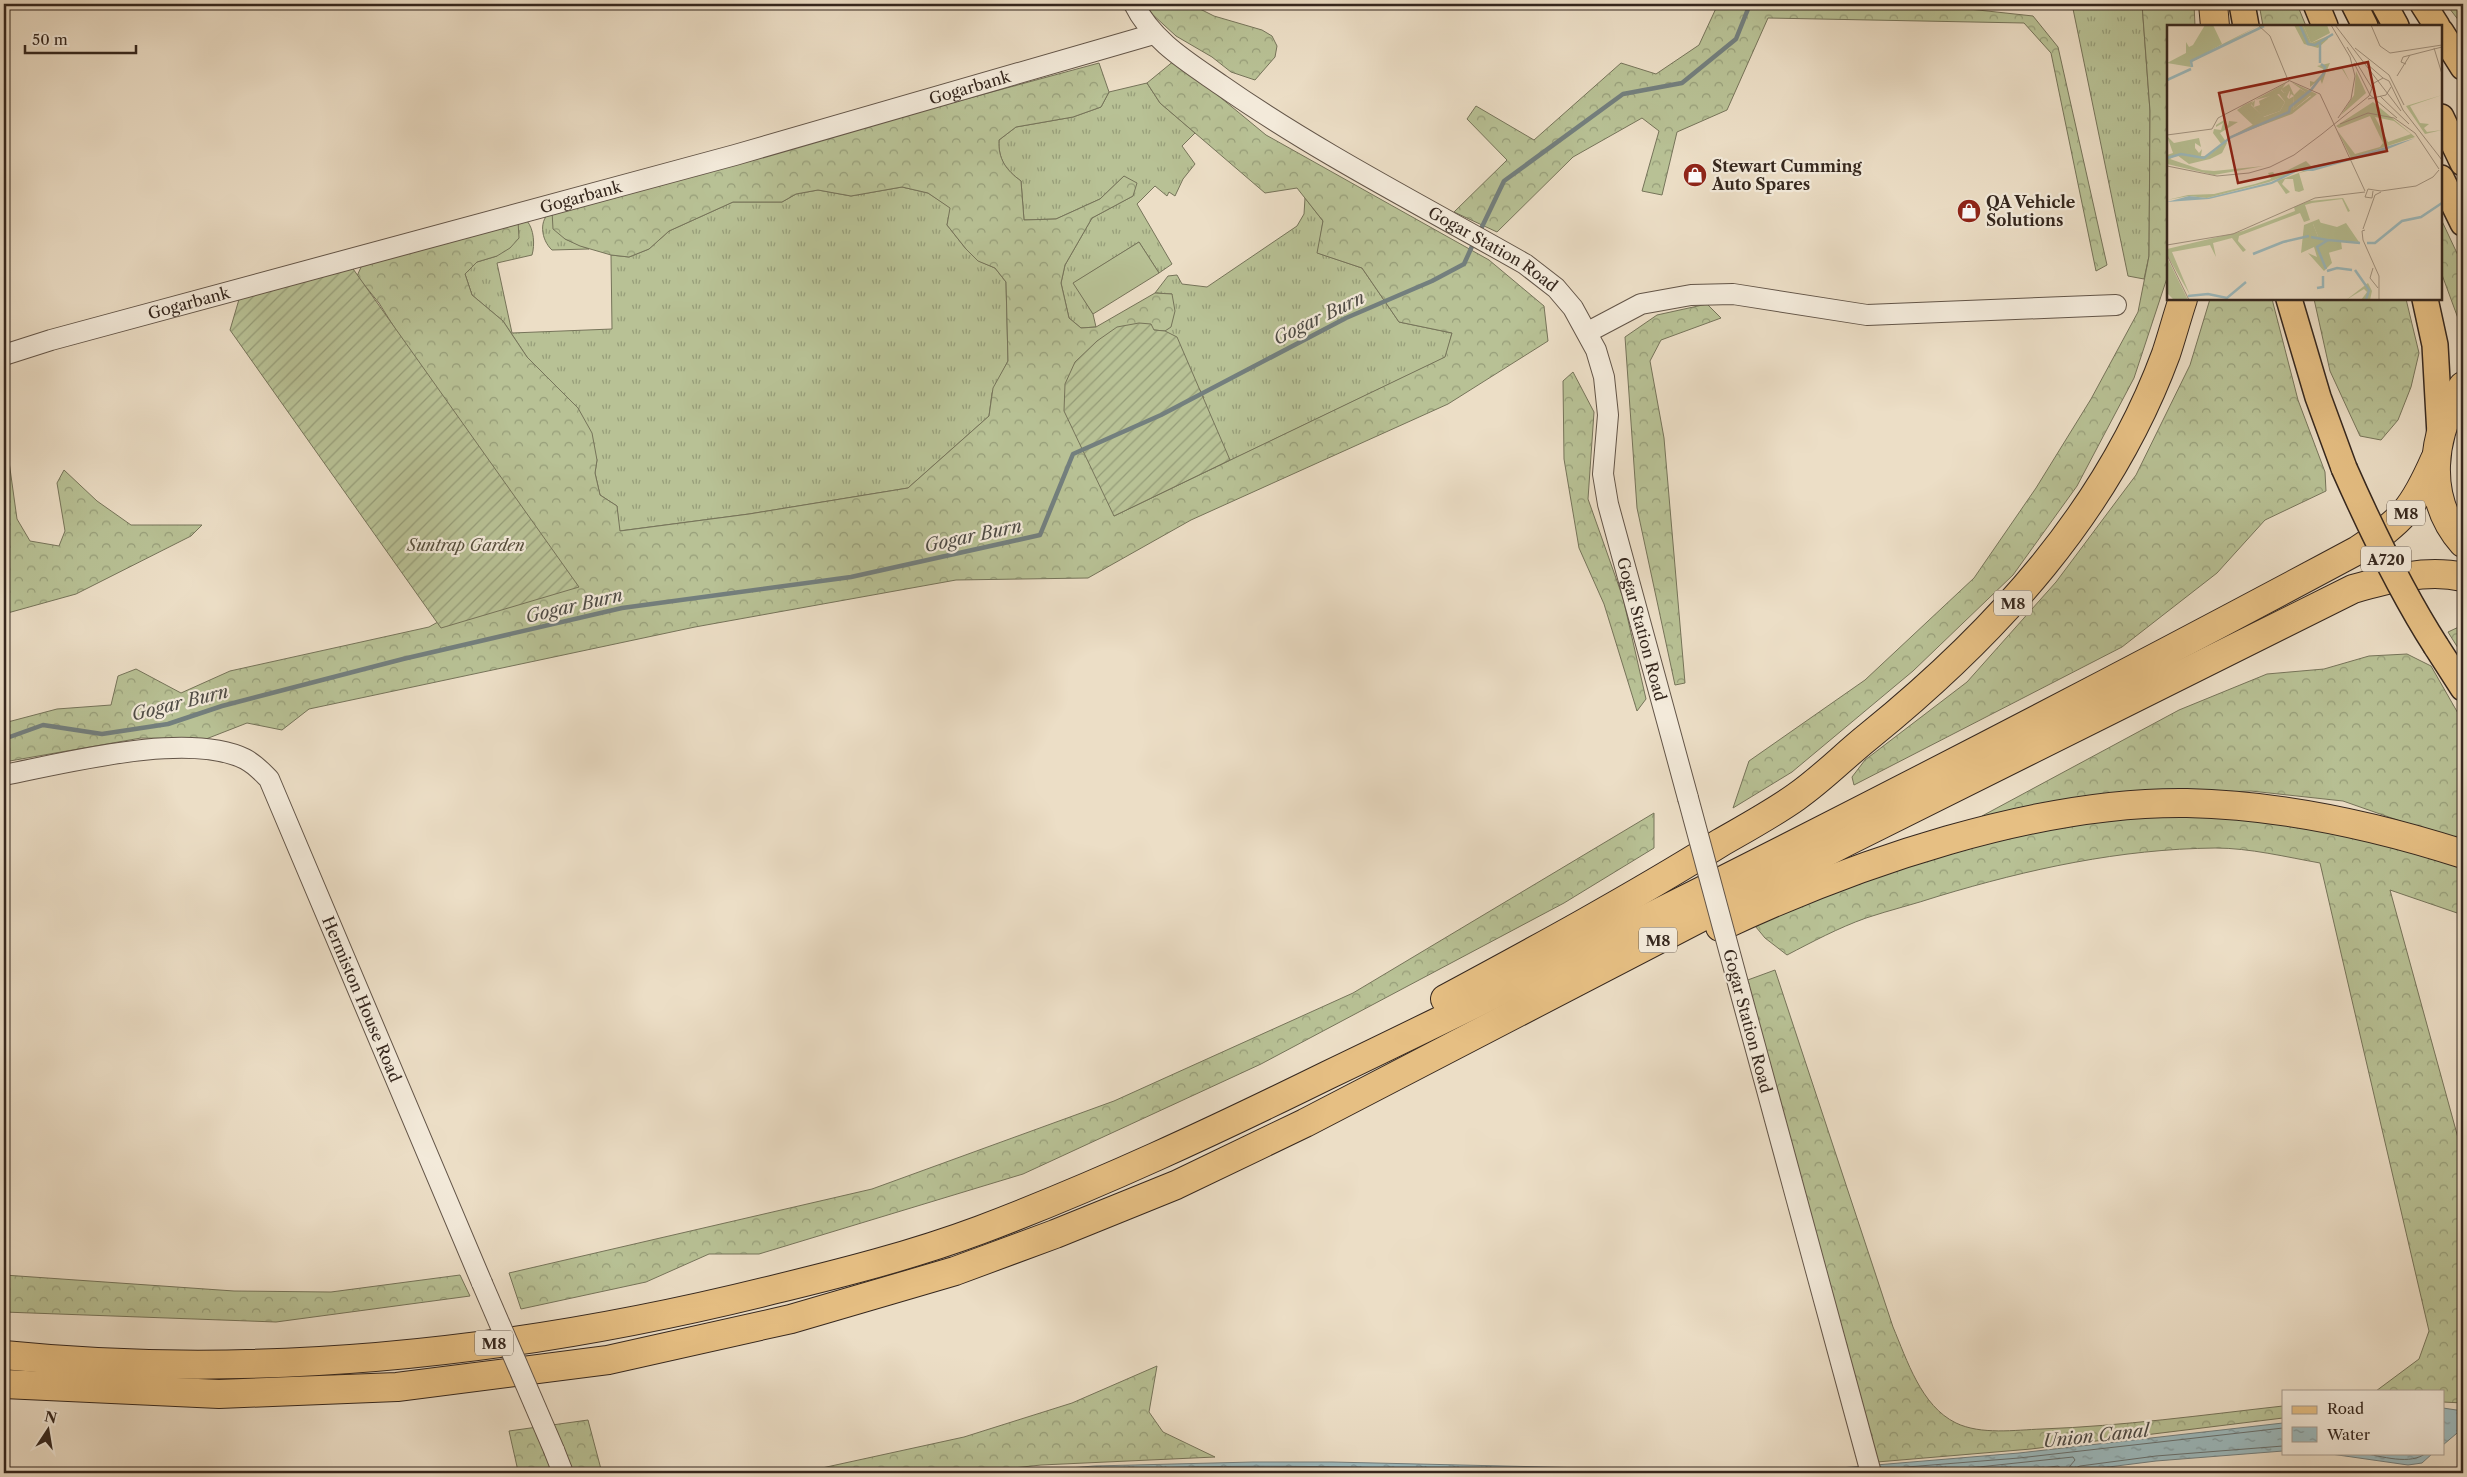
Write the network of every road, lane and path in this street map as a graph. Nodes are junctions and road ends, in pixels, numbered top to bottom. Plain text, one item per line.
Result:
1 (1134, 4) edge
2 (2213, 4) edge
3 (2242, 4) edge
4 (2316, 4) edge
5 (2354, 4) edge
6 (2384, 4) edge
7 (2423, 4) edge
8 (2215, 25) edge
9 (2246, 25) edge
10 (2325, 25) edge
11 (2365, 25) edge
12 (2395, 25) edge
13 (2436, 25) edge
14 (1154, 34) junction
15 (2442, 34) edge
16 (2463, 68) edge
17 (2442, 119) edge
18 (2463, 163) edge
19 (2442, 180) edge
20 (2463, 223) edge
21 (2183, 300) edge
22 (2289, 300) edge
23 (2425, 300) edge
24 (2116, 305) dead end
25 (1588, 332) junction
26 (4, 355) edge
27 (2463, 386) edge
28 (2438, 447) junction
29 (2463, 543) edge
30 (2463, 577) edge
31 (2463, 688) edge
32 (4, 775) edge
33 (2463, 854) edge
34 (1305, 1123) junction
35 (1205, 1135) junction
36 (4, 1355) edge
37 (4, 1384) edge
38 (563, 1473) edge
39 (1871, 1473) edge

1 - 14 street, Gogar Station Road
2 - 8 highway
3 - 9 main road
4 - 10 main road
5 - 11 main road
6 - 12 main road
7 - 13 main road
14 - 25 street, Gogar Station Road
14 - 26 street, Gogarbank
15 - 16 main road
17 - 18 main road
19 - 20 main road
21 - 35 highway, M8
22 - 31 main road, A720, bridge
23 - 28 main road
24 - 25 street
25 - 39 street, Gogar Station Road, bridge
27 - 28 highway
28 - 29 highway
28 - 35 highway, M8
30 - 34 highway, M8
32 - 38 street, Hermiston House Road, bridge
33 - 34 highway, M8
34 - 37 highway, M8
35 - 36 highway, M8

